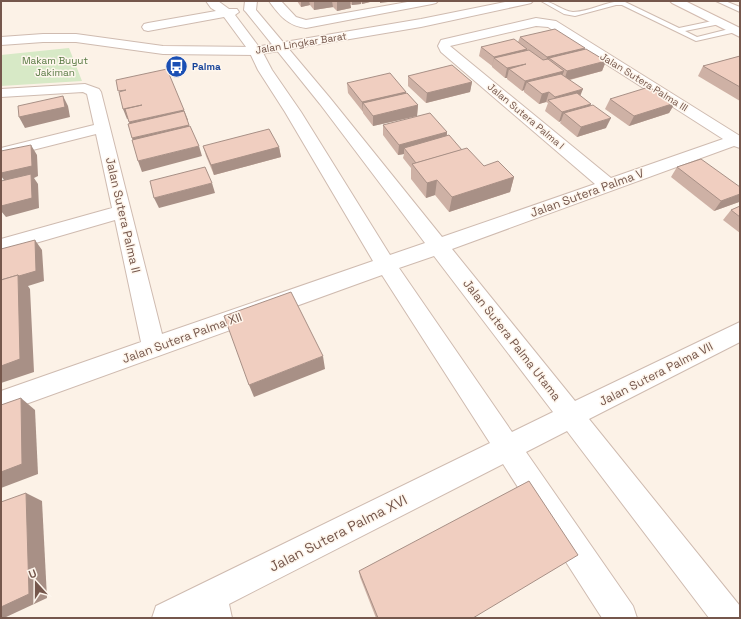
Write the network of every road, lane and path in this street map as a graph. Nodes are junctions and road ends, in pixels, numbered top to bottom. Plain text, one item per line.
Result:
1 (212, 1) edge
2 (275, 1) edge
3 (432, 1) edge
4 (527, 1) edge
5 (544, 1) edge
6 (676, 1) edge
7 (719, 1) edge
8 (250, 5) edge
9 (740, 10) edge
10 (227, 13) junction
11 (717, 22) junction
12 (148, 27) dead end
13 (679, 30) junction
14 (737, 31) edge
15 (1, 41) edge
16 (444, 46) joint
17 (286, 56) junction
18 (260, 61) junction
19 (1, 93) edge
20 (102, 128) junction
21 (738, 141) edge
22 (1, 153) edge
23 (608, 185) junction
24 (122, 212) junction
25 (1, 246) edge
26 (438, 246) junction
27 (386, 265) junction
28 (740, 331) edge
29 (154, 348) junction
30 (1, 402) edge
31 (571, 416) junction
32 (508, 447) junction
33 (214, 607) edge
34 (168, 618) edge
35 (621, 618) edge
36 (729, 618) edge

1 - 10 street
2 - 3 street
4 - 17 street, Jalan Lingkar Barat
5 - 13 lane
6 - 11 street
7 - 9 lane
8 - 10 street
8 - 17 street, Jalan Sutera Palma Utama
10 - 12 street
10 - 18 street
11 - 13 lane
11 - 14 street
13 - 14 lane
15 - 18 street, Jalan Lingkar Barat
16 - 21 street, Jalan Sutera Palma III
16 - 23 street, Jalan Sutera Palma I
17 - 18 street, Jalan Lingkar Barat
17 - 26 street, Jalan Sutera Palma Utama
18 - 27 street
19 - 20 street, Jalan Sutera Palma II
20 - 22 street
20 - 24 street, Jalan Sutera Palma II
21 - 23 street, Jalan Sutera Palma V
23 - 26 street, Jalan Sutera Palma V
24 - 25 street
24 - 29 street, Jalan Sutera Palma II
26 - 27 street, Jalan Sutera Palma V
26 - 31 street, Jalan Sutera Palma Utama
27 - 29 street, Jalan Sutera Palma XII
27 - 32 street
28 - 31 street, Jalan Sutera Palma VII
29 - 30 street, Jalan Sutera Palma XII
31 - 32 street, Jalan Sutera Palma VII
31 - 36 street, Jalan Sutera Palma Utama
32 - 33 street, Jalan Sutera Palma XVI
32 - 35 street
33 - 34 street, Jalan Sutera Palma XVI

